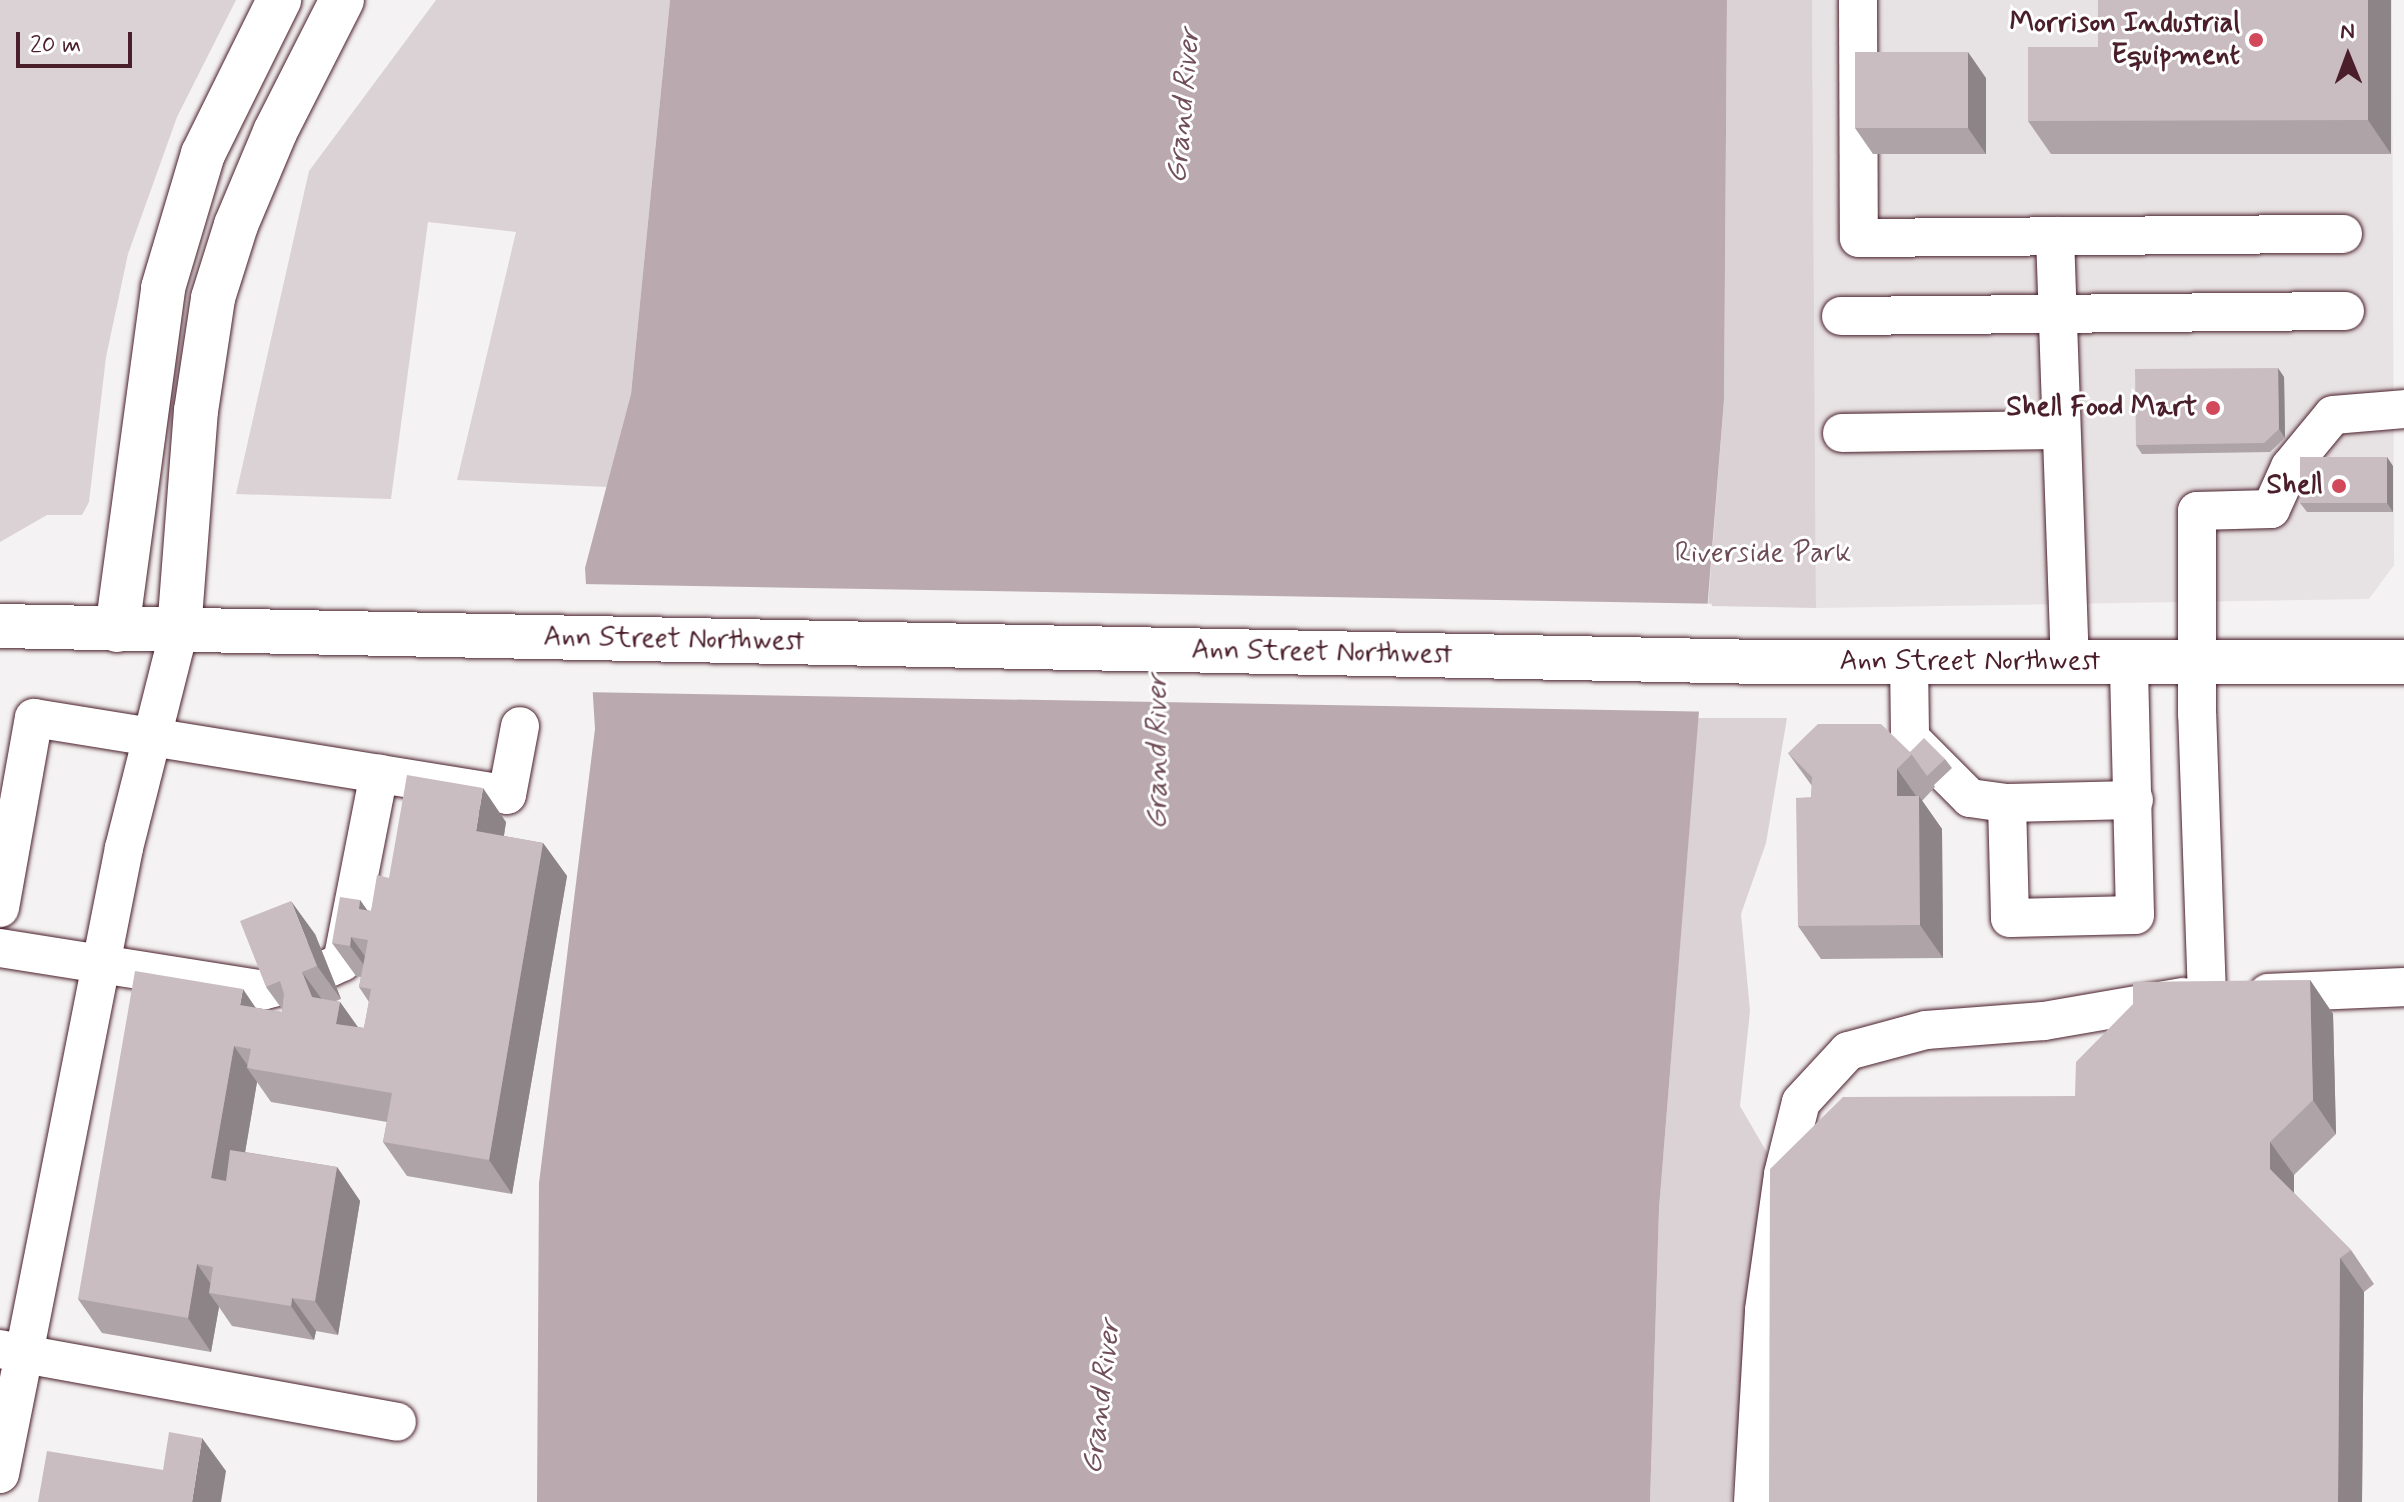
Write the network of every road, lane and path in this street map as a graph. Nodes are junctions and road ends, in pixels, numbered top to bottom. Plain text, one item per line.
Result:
1 (279, 0) edge
2 (342, 0) edge
3 (1858, 0) edge
4 (2343, 234) dead end
5 (2055, 236) junction
6 (2345, 311) dead end
7 (2056, 314) junction
8 (1841, 316) dead end
9 (2404, 409) edge
10 (2058, 430) junction
11 (1842, 433) dead end
12 (0, 626) edge
13 (117, 630) junction
14 (179, 631) junction
15 (1909, 662) junction
16 (2070, 662) junction
17 (2129, 662) junction
18 (2197, 662) junction
19 (2404, 662) edge
20 (520, 726) dead end
21 (155, 741) junction
22 (379, 774) junction
23 (2134, 800) junction
24 (2007, 803) junction
25 (0, 908) edge
26 (0, 948) edge
27 (100, 964) junction
28 (329, 968) dead end
29 (277, 987) edge
30 (2404, 987) edge
31 (2207, 996) junction
32 (12, 1351) edge
33 (397, 1422) dead end
34 (2, 1454) edge
35 (1753, 1502) edge

1 - 13 main road
2 - 14 main road
3 - 5 lane
4 - 5 lane
5 - 7 lane
6 - 7 lane
7 - 8 lane
7 - 10 lane
9 - 18 lane
10 - 11 lane
10 - 16 lane
12 - 13 main road, Ann Street Northwest
13 - 14 main road, Ann Street Northwest
14 - 15 main road, Ann Street Northwest
14 - 21 lane
15 - 16 main road, Ann Street Northwest
15 - 24 lane
16 - 17 main road, Ann Street Northwest
17 - 18 main road, Ann Street Northwest
17 - 23 lane
18 - 19 main road, Ann Street Northwest
18 - 31 lane
20 - 22 lane
21 - 22 lane
21 - 25 lane
21 - 27 lane
22 - 28 lane
23 - 24 lane
23 - 24 lane
26 - 27 lane
27 - 29 lane
27 - 32 lane
30 - 31 lane
31 - 35 lane
32 - 33 lane
32 - 34 lane

